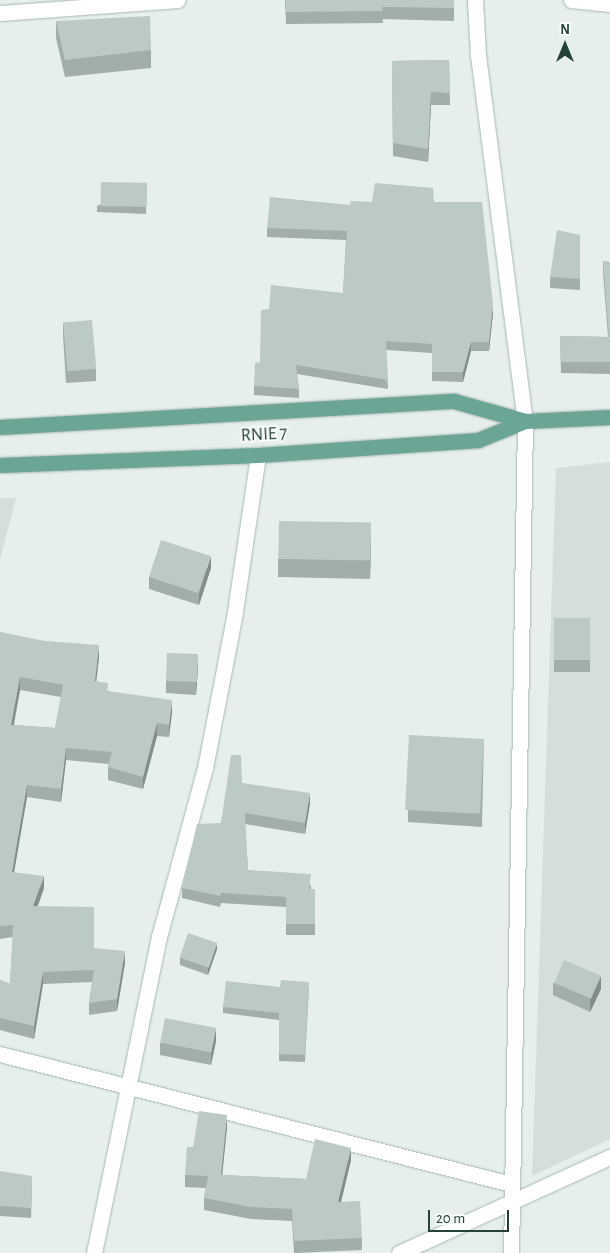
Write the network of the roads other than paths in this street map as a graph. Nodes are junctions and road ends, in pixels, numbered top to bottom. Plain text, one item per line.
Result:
1 (178, 0) edge
2 (474, 0) edge
3 (571, 0) edge
4 (610, 4) edge
5 (0, 12) edge
6 (610, 417) edge
7 (525, 421) junction
8 (0, 428) edge
9 (258, 455) junction
10 (0, 465) edge
11 (0, 1054) edge
12 (127, 1086) junction
13 (610, 1157) edge
14 (511, 1184) junction
15 (511, 1204) junction
16 (94, 1253) edge
17 (399, 1253) edge
18 (511, 1253) edge

1 - 5 street
2 - 7 street
3 - 4 street
6 - 7 main road, RNIE 7 / RNIE 7
7 - 8 main road, RNIE 7 / RNIE 7
7 - 9 main road, RNIE 7 / RNIE 7
7 - 14 street
9 - 10 main road, RNIE 7 / RNIE 7
9 - 12 street
11 - 12 street
12 - 14 street
12 - 16 street
13 - 15 street
14 - 15 street
15 - 17 street
15 - 18 street

